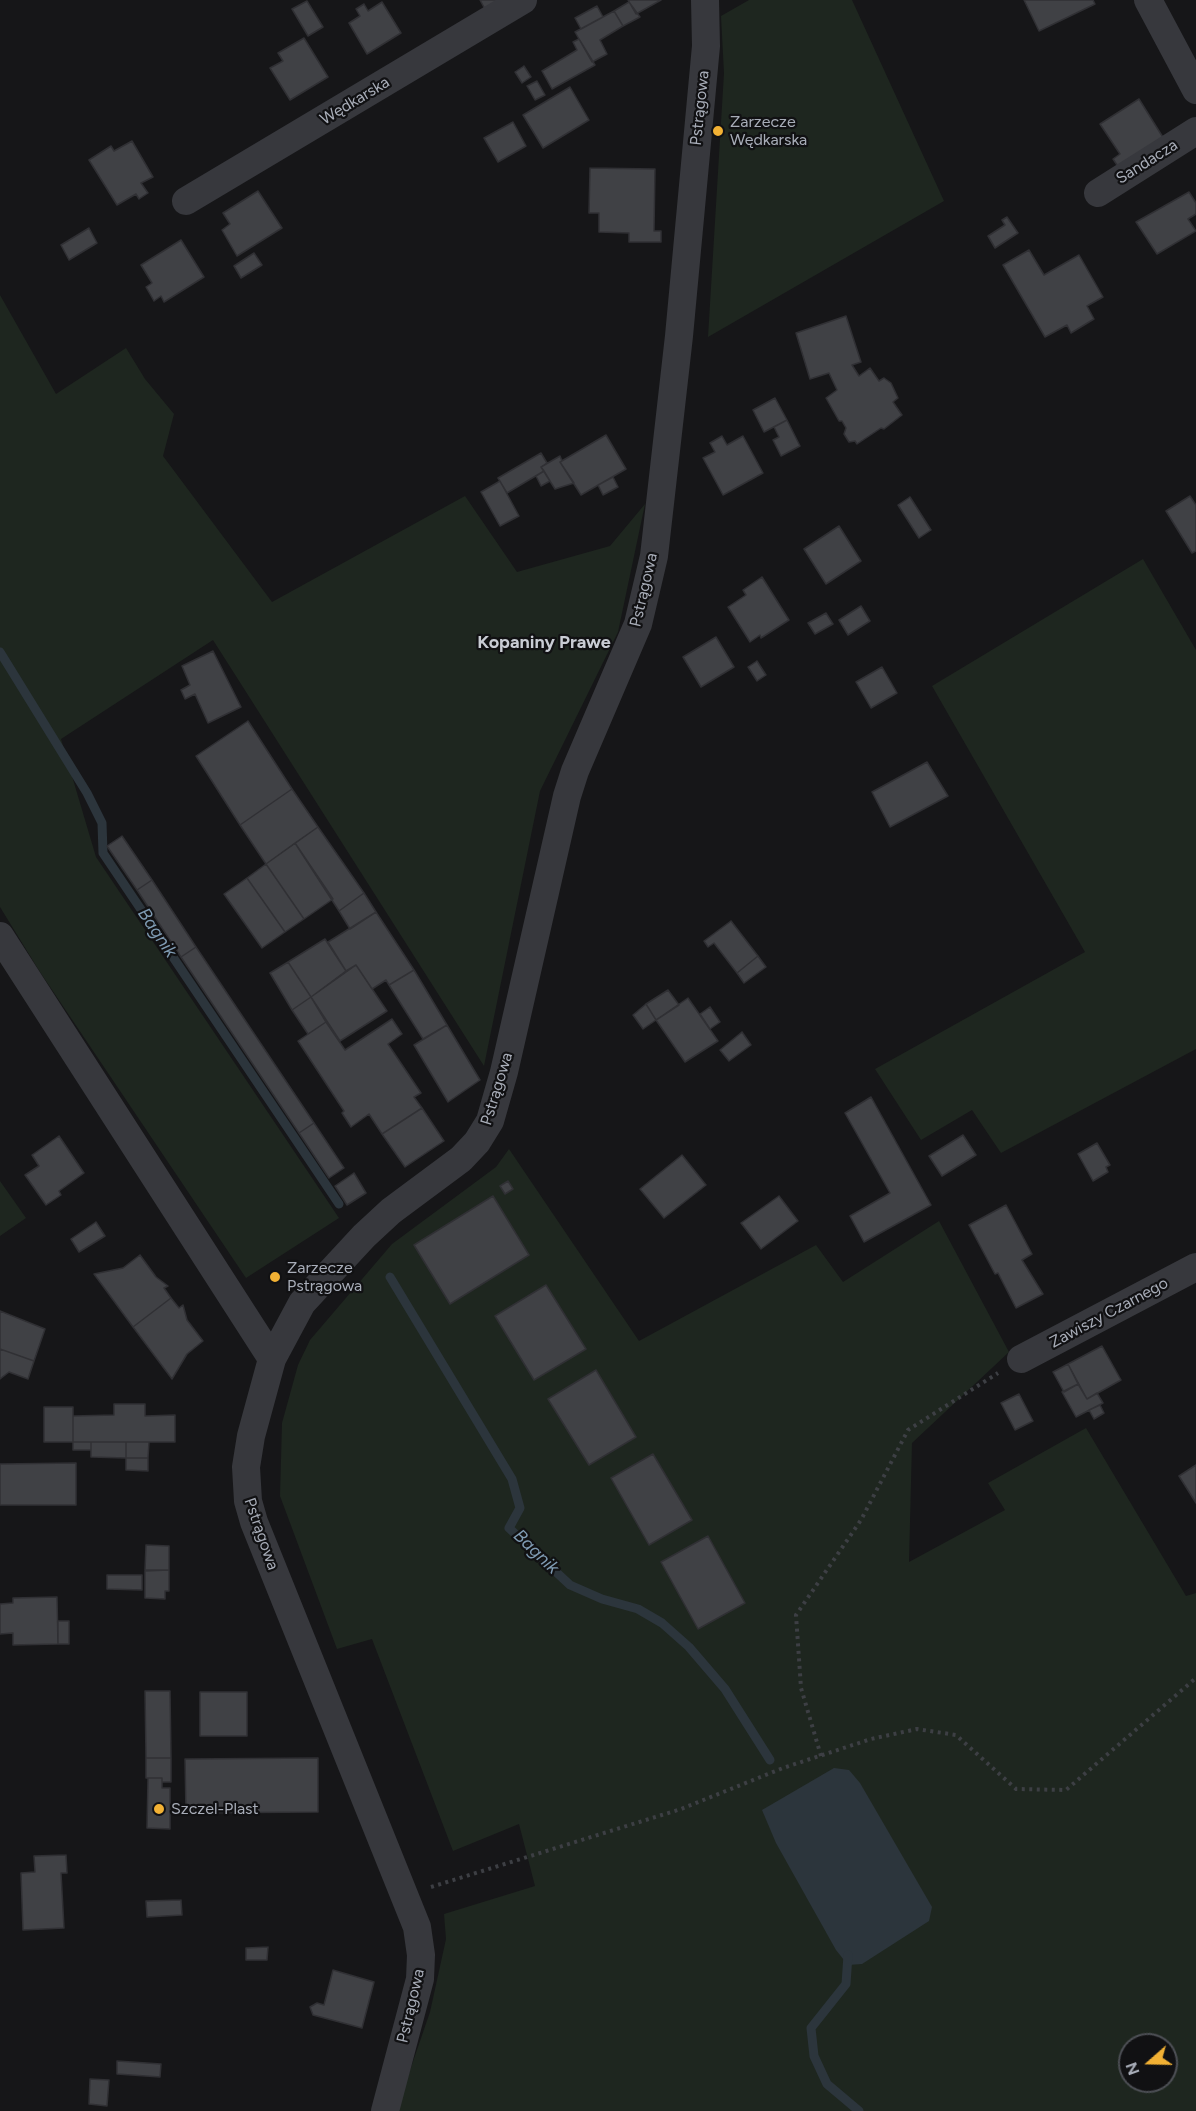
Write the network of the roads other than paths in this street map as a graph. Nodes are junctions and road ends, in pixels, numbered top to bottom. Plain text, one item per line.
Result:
1 (523, 0) edge
2 (705, 0) edge
3 (1148, 0) edge
4 (1196, 90) edge
5 (1196, 131) edge
6 (1098, 193) dead end
7 (186, 201) dead end
8 (0, 936) edge
9 (1196, 1267) edge
10 (272, 1359) junction
11 (1021, 1359) road end
12 (385, 2111) edge

1 - 7 street, Wędkarska
2 - 10 street, Pstrągowa
3 - 4 street
5 - 6 street, Sandacza
8 - 10 street
9 - 11 street, Zawiszy Czarnego
10 - 12 street, Pstrągowa

